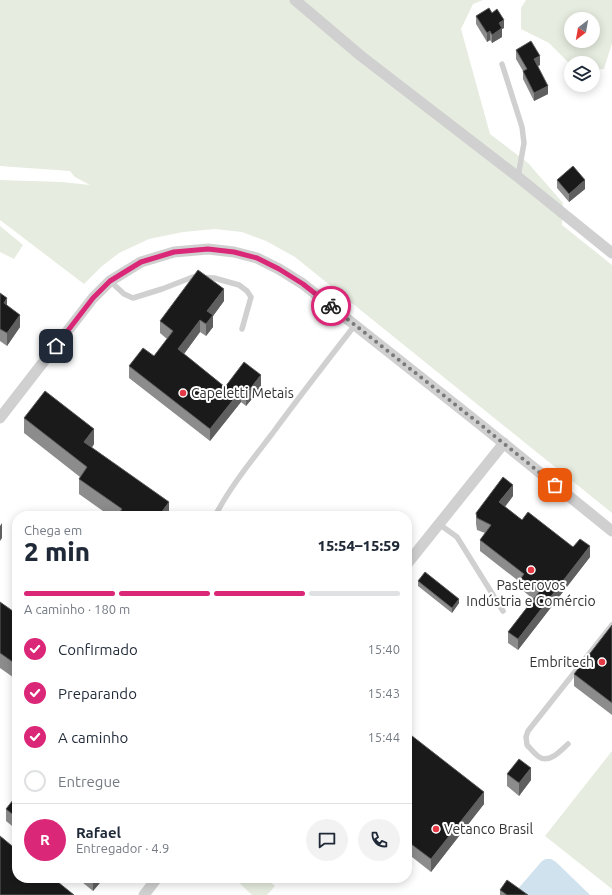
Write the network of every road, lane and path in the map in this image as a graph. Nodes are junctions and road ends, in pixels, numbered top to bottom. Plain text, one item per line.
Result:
1 (295, 0) edge
2 (502, 64) dead end
3 (518, 178) junction
4 (612, 254) edge
5 (110, 281) junction
6 (355, 325) junction
7 (242, 329) dead end
8 (0, 418) edge
9 (504, 443) junction
10 (218, 511) edge
11 (439, 524) junction
12 (612, 531) edge
13 (412, 558) edge
14 (503, 611) dead end
15 (612, 625) edge
16 (568, 744) dead end
17 (153, 883) edge
18 (144, 895) edge

1 - 3 street
2 - 3 lane
3 - 4 street
5 - 6 street
5 - 7 lane
5 - 8 street
6 - 9 street
6 - 10 lane
9 - 11 street
9 - 12 street
11 - 13 street
11 - 14 lane
15 - 16 lane
17 - 18 street

